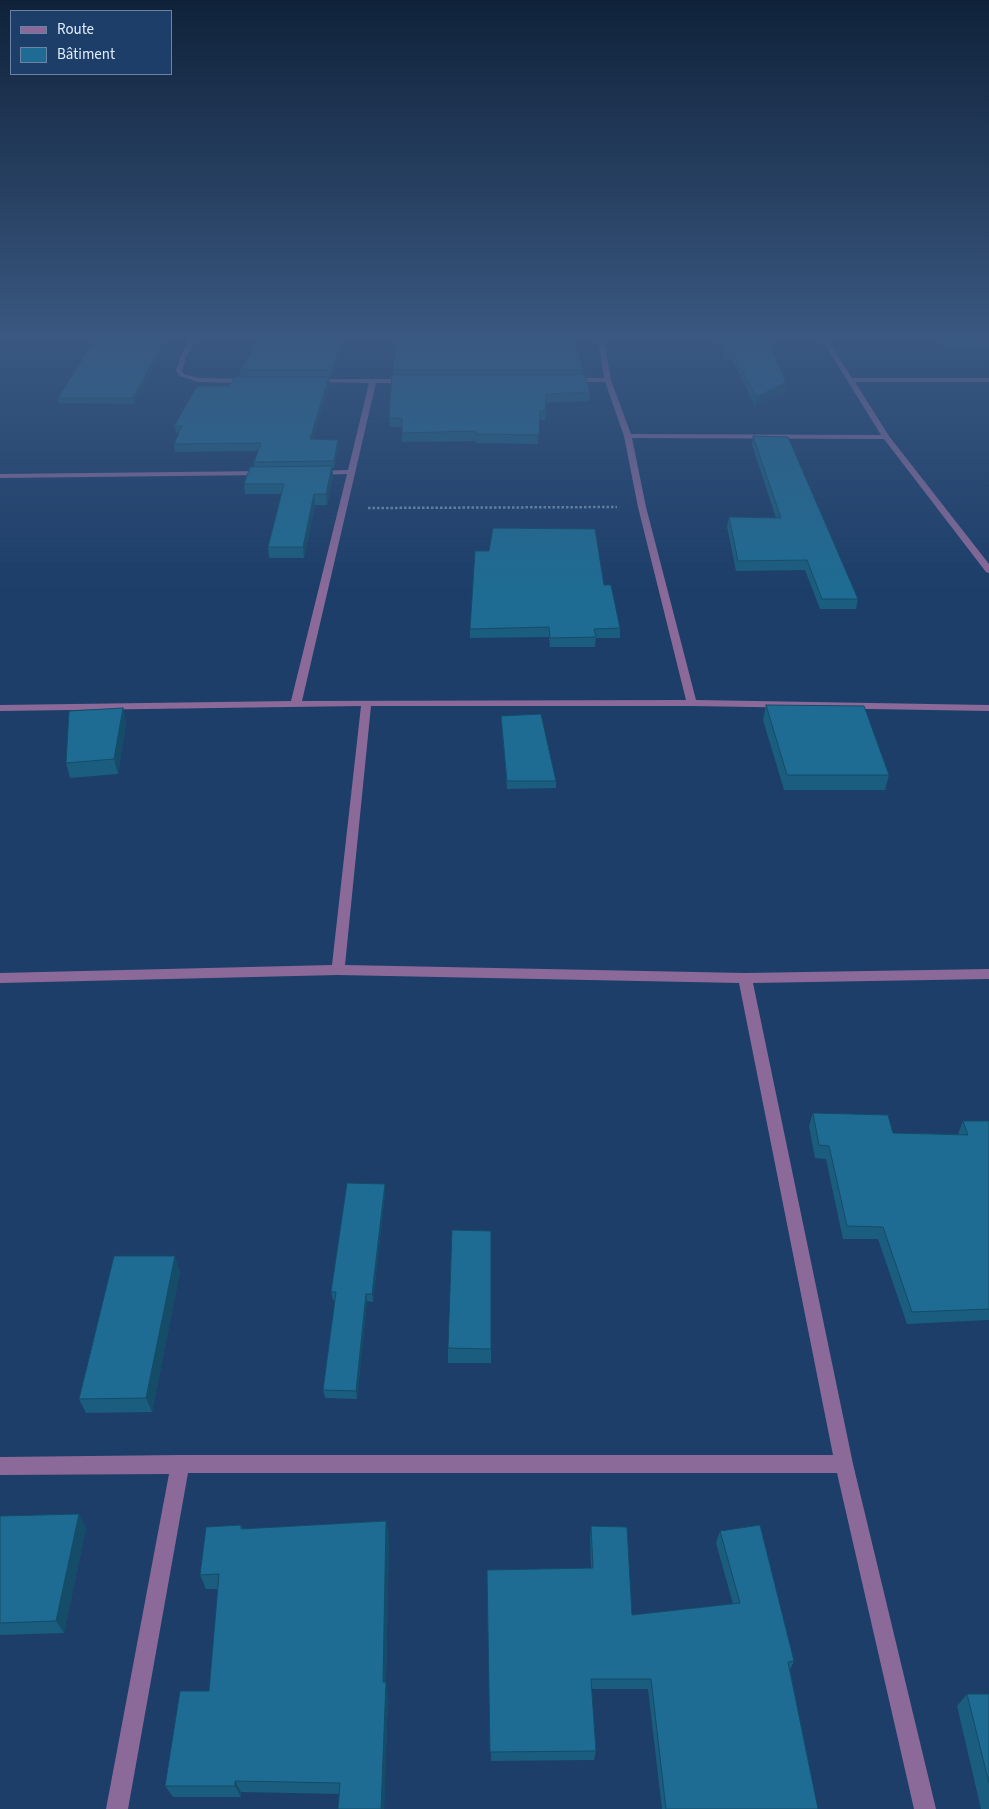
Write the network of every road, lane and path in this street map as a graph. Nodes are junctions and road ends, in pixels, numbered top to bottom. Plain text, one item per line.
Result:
1 (363, 424) edge
2 (624, 424) edge
3 (878, 424) edge
4 (628, 436) junction
5 (886, 437) junction
6 (351, 472) junction
7 (273, 473) edge
8 (312, 473) edge
9 (0, 476) edge
10 (642, 507) junction
11 (342, 508) junction
12 (989, 570) edge
13 (296, 703) junction
14 (366, 703) junction
15 (692, 703) junction
16 (0, 708) edge
17 (989, 708) edge
18 (338, 970) junction
19 (989, 974) edge
20 (0, 978) edge
21 (744, 978) junction
22 (180, 1464) junction
23 (844, 1464) junction
24 (0, 1466) edge
25 (117, 1809) edge
26 (925, 1809) edge

1 - 6 street
2 - 4 street
3 - 5 street
4 - 5 street
4 - 10 street
5 - 12 street
6 - 8 street
6 - 11 street
7 - 9 street
10 - 11 path
10 - 15 street
11 - 13 street
13 - 14 street
13 - 16 street
14 - 15 street
14 - 18 street
15 - 17 street
18 - 20 street
18 - 21 street
19 - 21 street
21 - 23 street
22 - 23 street
22 - 24 street
22 - 25 street
23 - 26 street

